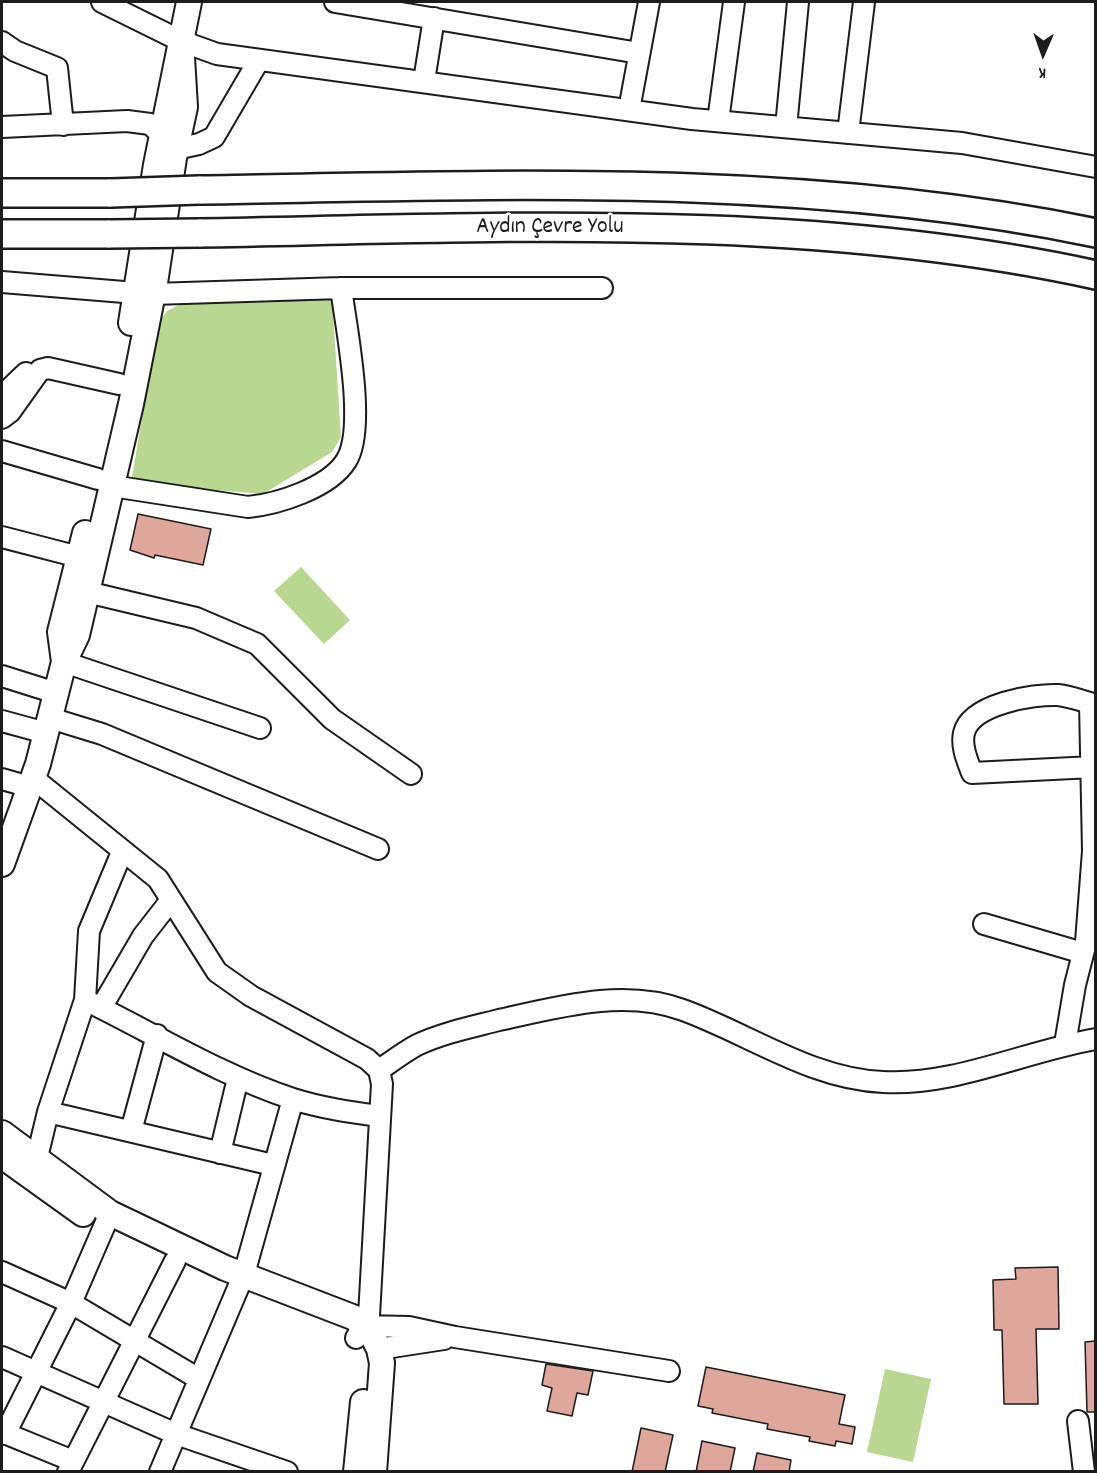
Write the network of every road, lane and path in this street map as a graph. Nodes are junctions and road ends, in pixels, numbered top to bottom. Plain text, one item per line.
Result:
1 (102, 2) edge
2 (189, 2) edge
3 (335, 2) edge
4 (648, 2) edge
5 (734, 2) edge
6 (798, 2) edge
7 (864, 2) edge
8 (434, 18) junction
9 (181, 41) junction
10 (2, 42) edge
11 (639, 53) junction
12 (259, 60) junction
13 (424, 81) junction
14 (629, 110) junction
15 (718, 121) junction
16 (63, 125) junction
17 (2, 127) edge
18 (786, 127) junction
19 (848, 133) junction
20 (169, 141) junction
21 (1095, 167) edge
22 (2, 193) edge
23 (1095, 233) edge
24 (2, 234) edge
25 (1095, 275) edge
26 (2, 282) edge
27 (341, 288) junction
28 (602, 288) dead end
29 (144, 293) junction
30 (54, 368) junction
31 (119, 384) junction
32 (2, 396) edge
33 (2, 418) edge
34 (2, 451) edge
35 (105, 483) junction
36 (3, 543) edge
37 (79, 557) junction
38 (87, 592) junction
39 (64, 662) junction
40 (2, 676) edge
41 (56, 693) junction
42 (1093, 701) edge
43 (2, 720) edge
44 (48, 725) junction
45 (260, 728) dead end
46 (1094, 767) edge
47 (411, 774) dead end
48 (2, 779) edge
49 (32, 782) junction
50 (378, 849) dead end
51 (122, 852) junction
52 (3, 855) edge
53 (171, 900) junction
54 (984, 924) dead end
55 (1083, 953) junction
56 (93, 1004) junction
57 (157, 1035) junction
58 (1095, 1039) edge
59 (1065, 1044) junction
60 (378, 1070) junction
61 (238, 1078) junction
62 (293, 1099) junction
63 (48, 1112) junction
64 (379, 1116) junction
65 (131, 1131) junction
66 (2, 1133) edge
67 (220, 1153) junction
68 (2, 1156) edge
69 (273, 1165) junction
70 (34, 1170) junction
71 (107, 1221) junction
72 (175, 1261) junction
73 (2, 1272) edge
74 (241, 1281) junction
75 (71, 1303) junction
76 (360, 1332) junction
77 (455, 1337) junction
78 (134, 1340) junction
79 (379, 1349) junction
80 (2, 1357) edge
81 (669, 1371) dead end
82 (37, 1372) junction
83 (199, 1378) junction
84 (103, 1402) junction
85 (1078, 1421) dead end
86 (3, 1433) edge
87 (176, 1434) junction
88 (70, 1466) edge
89 (160, 1472) edge
90 (287, 1472) edge
91 (356, 1472) edge
92 (374, 1472) edge
93 (1084, 1472) edge

1 - 9 street
2 - 9 main road
3 - 8 street
4 - 11 street
5 - 15 street
6 - 18 street
7 - 19 street
8 - 11 street
8 - 13 street
9 - 12 street
9 - 20 main road
10 - 16 street
11 - 14 street
12 - 13 street
12 - 20 street
13 - 14 street
14 - 15 street
15 - 18 street
16 - 17 street
16 - 20 street
18 - 19 street
19 - 21 street
20 - 29 main road
22 - 23 highway, Aydın Çevre Yolu, bridge
24 - 25 highway, Aydın Çevre Yolu, bridge
26 - 29 street
27 - 28 street
27 - 29 street
27 - 35 street
29 - 31 main road
29 - 35 main road
30 - 31 street
30 - 32 street
30 - 33 street
31 - 35 main road
34 - 35 street
35 - 37 main road
35 - 38 main road
36 - 37 street
37 - 39 main road
38 - 39 main road
38 - 47 street
39 - 41 main road
39 - 45 street
40 - 41 street
41 - 44 main road
42 - 46 street
42 - 46 street
43 - 44 street
44 - 49 main road
44 - 50 street
46 - 55 street
48 - 49 street
49 - 51 street
49 - 52 main road
51 - 53 street
51 - 56 street
53 - 56 street
53 - 60 street
54 - 55 street
55 - 59 street
56 - 57 street
56 - 63 street
57 - 61 street
57 - 65 street
58 - 59 street
59 - 60 street
60 - 64 street
61 - 62 street
61 - 67 street
62 - 64 street
62 - 69 street
63 - 65 street
63 - 70 street
64 - 76 street
65 - 67 street
66 - 70 main road
67 - 69 street
68 - 70 main road
69 - 74 street
70 - 71 main road
71 - 72 main road
71 - 74 main road
71 - 75 street
72 - 74 main road
72 - 78 street
73 - 75 street
74 - 76 main road
74 - 83 street
75 - 78 street
75 - 82 street
76 - 77 street
76 - 79 main road
76 - 91 main road
77 - 79 street
77 - 81 street
78 - 83 street
78 - 84 street
79 - 92 main road
80 - 82 street
82 - 84 street
82 - 86 street
83 - 87 street
84 - 87 street
84 - 88 street
85 - 93 street
86 - 88 street
87 - 89 street
87 - 90 street

